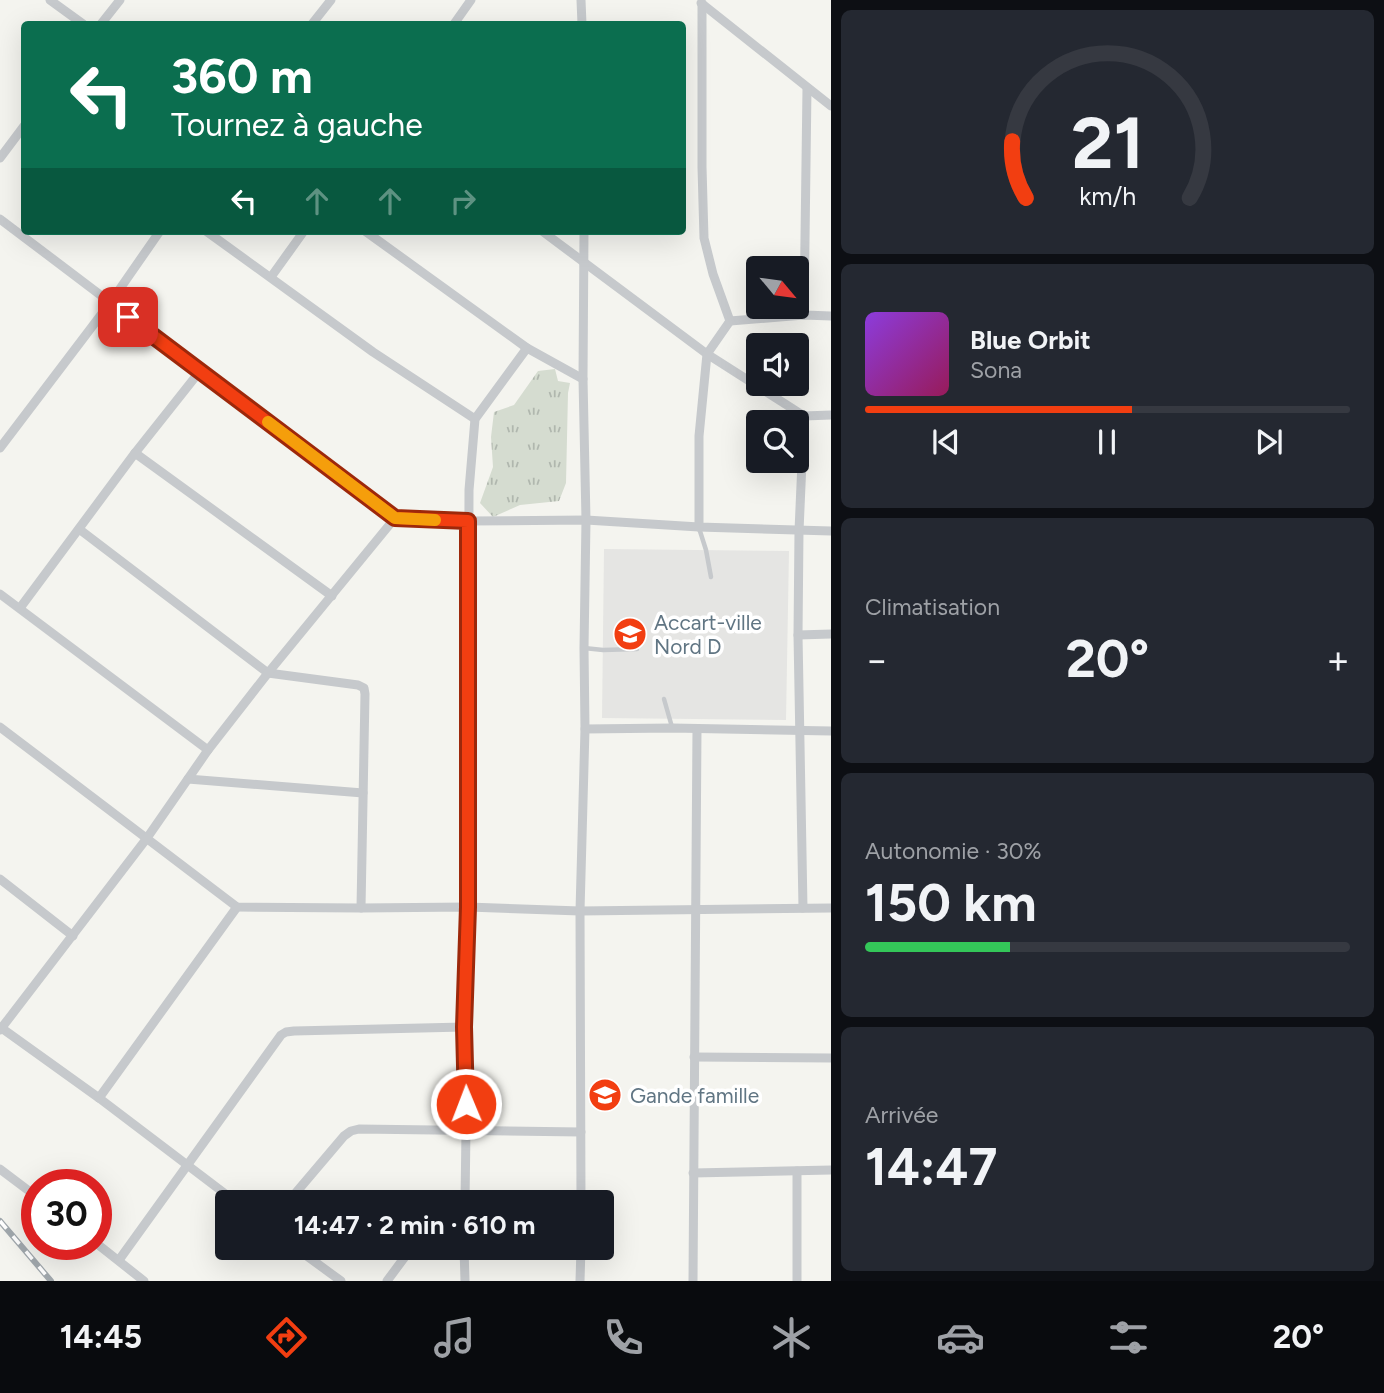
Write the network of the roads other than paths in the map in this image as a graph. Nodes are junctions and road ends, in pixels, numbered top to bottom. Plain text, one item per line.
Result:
1 (50, 0) edge
2 (120, 0) edge
3 (331, 0) edge
4 (471, 0) edge
5 (581, 0) edge
6 (700, 2) edge
7 (79, 21) edge
8 (104, 21) edge
9 (314, 21) edge
10 (456, 21) edge
11 (582, 21) edge
12 (807, 88) junction
13 (831, 106) edge
14 (21, 130) edge
15 (0, 158) edge
16 (0, 219) edge
17 (157, 235) edge
18 (212, 235) edge
19 (301, 235) edge
20 (371, 235) edge
21 (547, 235) edge
22 (584, 235) edge
23 (805, 256) edge
24 (583, 263) junction
25 (271, 277) junction
26 (110, 303) junction
27 (809, 315) edge
28 (831, 316) edge
29 (755, 319) edge
30 (730, 321) junction
31 (527, 348) junction
32 (707, 354) junction
33 (200, 371) junction
34 (583, 379) junction
35 (795, 410) edge
36 (831, 415) edge
37 (809, 416) edge
38 (475, 419) junction
39 (0, 448) edge
40 (135, 453) junction
41 (802, 473) edge
42 (395, 518) junction
43 (586, 520) junction
44 (468, 521) junction
45 (699, 527) junction
46 (79, 529) junction
47 (799, 531) junction
48 (831, 531) edge
49 (711, 577) dead end
50 (0, 594) edge
51 (332, 596) junction
52 (20, 608) junction
53 (798, 635) junction
54 (831, 635) edge
55 (583, 648) junction
56 (637, 649) dead end
57 (268, 673) junction
58 (664, 699) dead end
59 (0, 727) edge
60 (672, 728) junction
61 (585, 729) junction
62 (696, 729) junction
63 (799, 730) junction
64 (831, 731) edge
65 (208, 750) junction
66 (188, 779) junction
67 (363, 793) junction
68 (147, 838) junction
69 (0, 879) edge
70 (237, 906) junction
71 (468, 907) junction
72 (361, 908) junction
73 (803, 908) junction
74 (831, 908) edge
75 (695, 909) junction
76 (580, 911) junction
77 (73, 936) junction
78 (464, 1027) junction
79 (1, 1028) edge
80 (694, 1057) junction
81 (831, 1058) edge
82 (99, 1098) junction
83 (466, 1130) junction
84 (581, 1132) junction
85 (187, 1165) junction
86 (0, 1169) edge
87 (831, 1170) edge
88 (797, 1171) junction
89 (693, 1173) junction
90 (21, 1185) edge
91 (220, 1190) edge
92 (298, 1190) edge
93 (465, 1190) edge
94 (581, 1190) edge
95 (112, 1255) edge
96 (119, 1260) junction
97 (312, 1260) edge
98 (403, 1260) edge
99 (464, 1260) edge
100 (581, 1260) edge
101 (144, 1281) edge
102 (341, 1281) edge
103 (387, 1281) edge
104 (465, 1281) edge
105 (580, 1281) edge
106 (692, 1281) edge
107 (797, 1281) edge

1 - 7 street
2 - 8 street
3 - 9 street
4 - 10 street
5 - 11 street
6 - 12 street
6 - 30 street
12 - 13 street
12 - 23 street
14 - 15 street
16 - 26 street
17 - 26 street
18 - 25 street
19 - 25 street
20 - 31 street
21 - 24 street
22 - 24 street
24 - 32 street
24 - 34 street
25 - 38 street
26 - 33 street
26 - 39 street
27 - 28 street
29 - 30 street
30 - 32 street
31 - 34 street
31 - 38 street
32 - 35 street
32 - 45 street
33 - 40 street
33 - 42 street
34 - 43 street
36 - 37 street
38 - 44 street
40 - 46 street
40 - 51 street
41 - 47 street
42 - 44 street
42 - 51 street
43 - 44 street
43 - 45 street
43 - 55 street
44 - 71 street
45 - 47 street
45 - 49 lane
46 - 52 street
46 - 57 street
47 - 48 street
47 - 53 street
50 - 52 street
51 - 57 street
52 - 65 street
53 - 54 street
53 - 63 street
55 - 56 lane
55 - 61 street
57 - 65 street
57 - 67 street
58 - 60 lane
59 - 68 street
60 - 61 street
60 - 62 street
61 - 76 street
62 - 63 street
62 - 75 street
63 - 64 street
63 - 73 street
65 - 66 street
66 - 67 street
66 - 68 street
67 - 72 street
68 - 70 street
68 - 77 street
69 - 77 street
70 - 72 street
70 - 82 street
71 - 72 street
71 - 76 street
71 - 78 street
73 - 74 street
73 - 75 street
75 - 76 street
75 - 80 street
76 - 84 street
77 - 79 street
78 - 83 street
78 - 85 street
79 - 82 street
80 - 81 street
80 - 89 street
82 - 85 street
83 - 84 street
83 - 92 street
83 - 93 street
84 - 94 street
85 - 91 street
85 - 96 street
86 - 90 street
87 - 88 street
88 - 89 street
88 - 107 street
89 - 106 street
95 - 96 street
96 - 101 street
97 - 102 street
98 - 103 street
99 - 104 street
100 - 105 street

